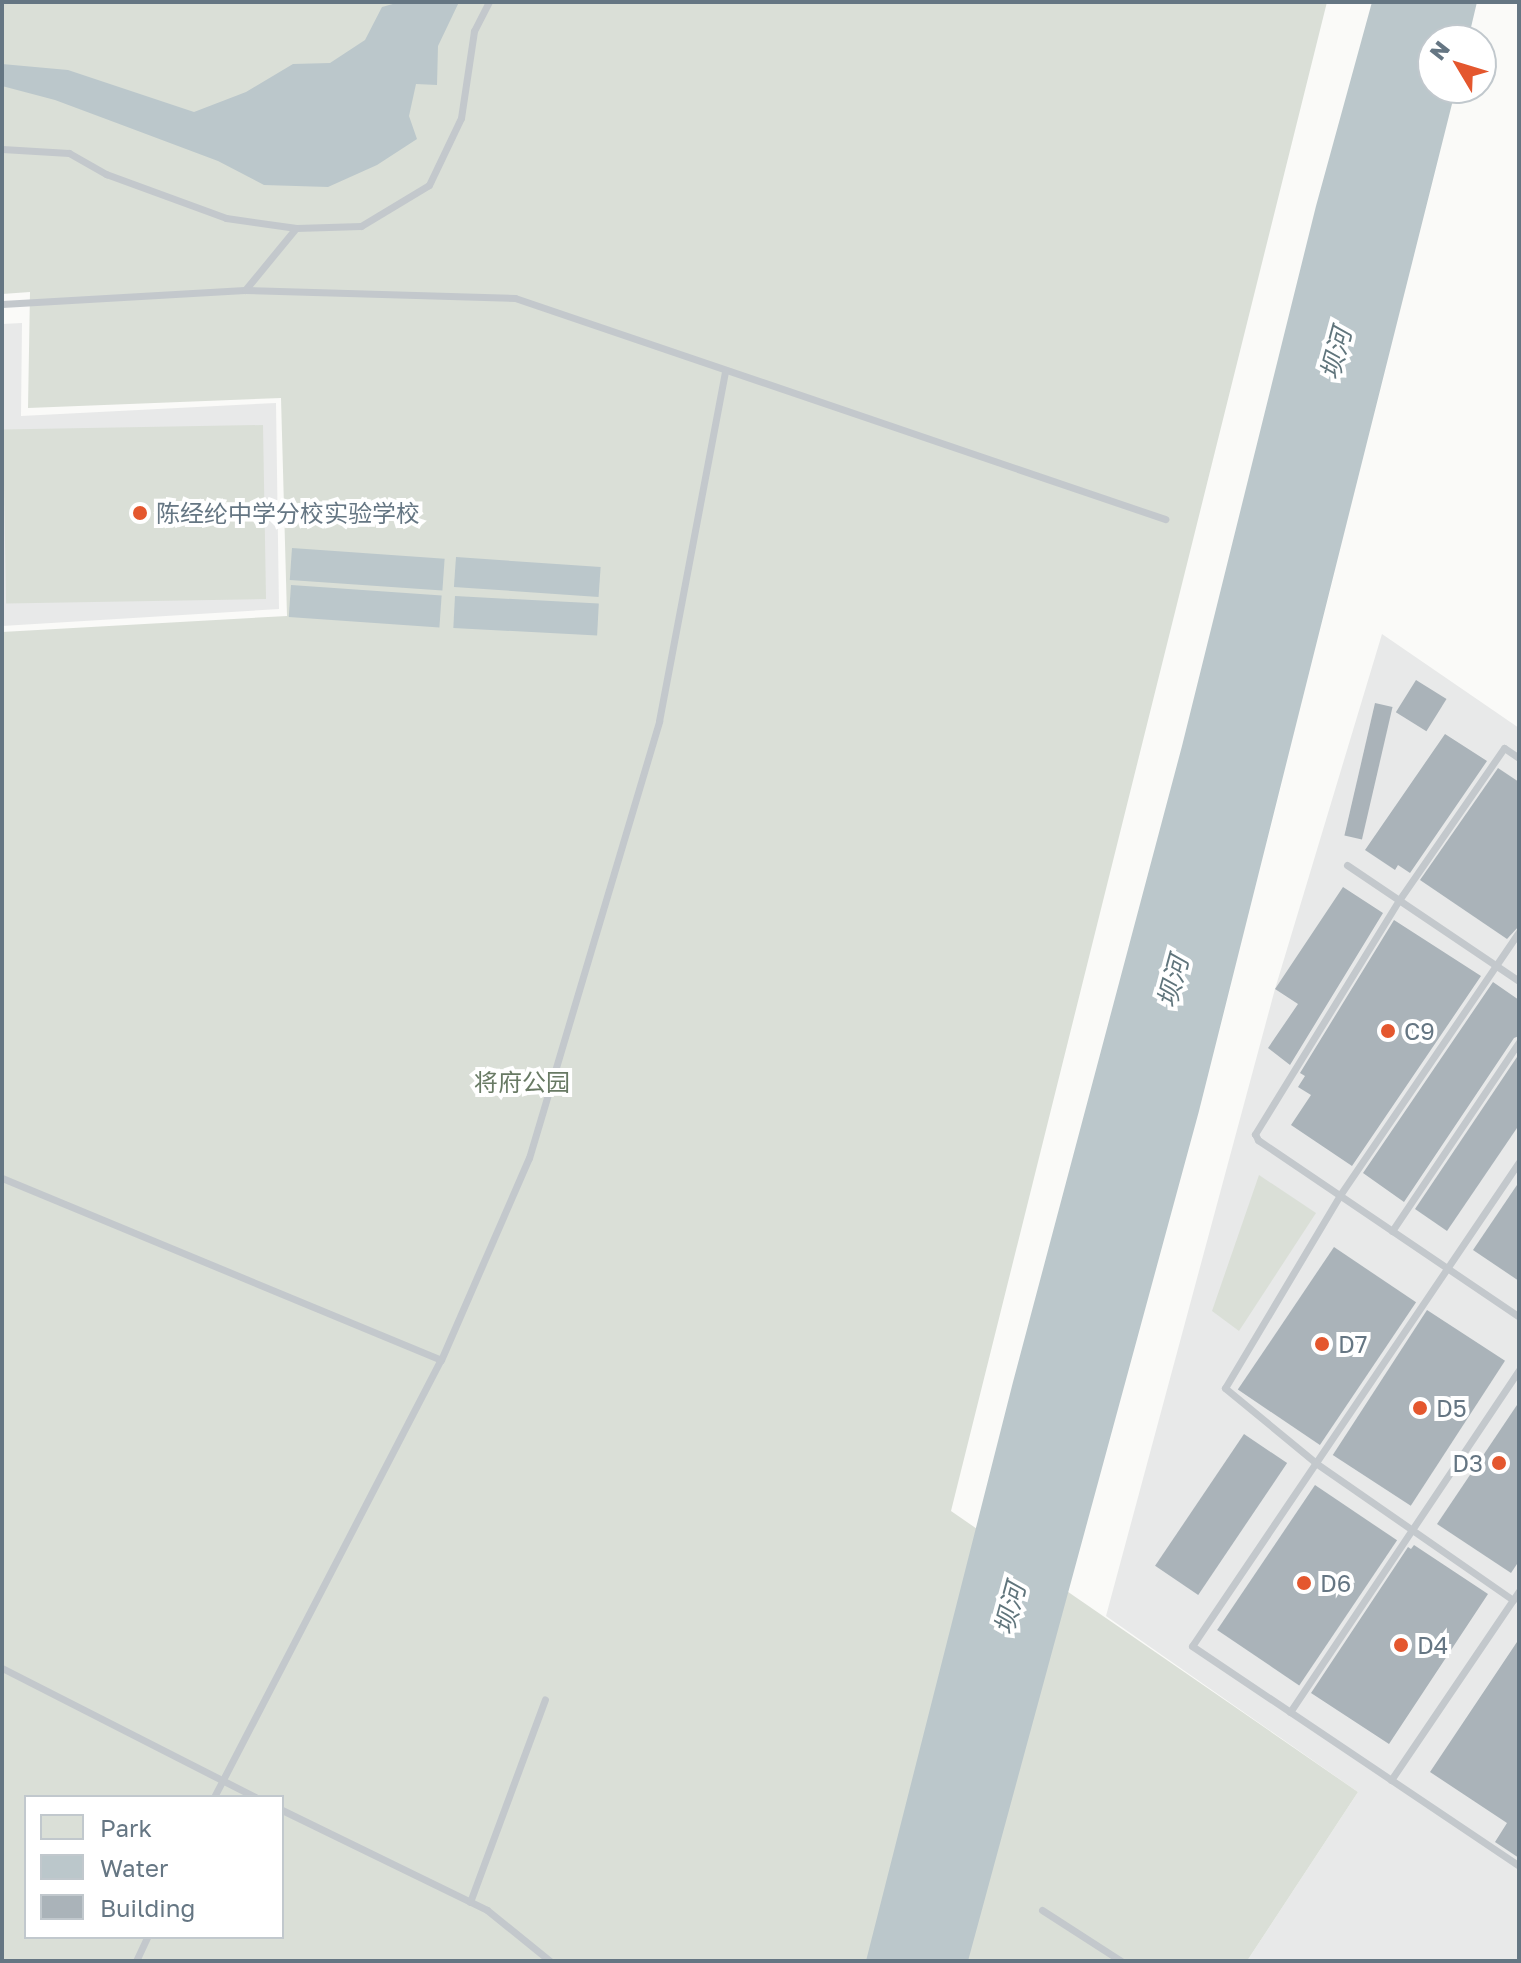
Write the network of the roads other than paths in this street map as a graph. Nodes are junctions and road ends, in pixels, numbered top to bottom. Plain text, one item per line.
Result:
1 (489, 2) edge
2 (2, 149) edge
3 (296, 228) junction
4 (245, 290) junction
5 (2, 304) edge
6 (725, 371) junction
7 (1165, 519) dead end
8 (1519, 758) edge
9 (1347, 865) dead end
10 (1399, 900) junction
11 (1519, 932) edge
12 (1496, 966) junction
13 (1519, 981) edge
14 (1519, 1042) edge
15 (1519, 1162) edge
16 (2, 1178) edge
17 (1340, 1195) junction
18 (1392, 1231) junction
19 (1448, 1269) junction
20 (1519, 1317) edge
21 (441, 1360) junction
22 (1519, 1370) edge
23 (1316, 1463) junction
24 (1412, 1530) junction
25 (1519, 1591) edge
26 (1513, 1600) junction
27 (2, 1668) edge
28 (545, 1699) dead end
29 (1290, 1712) junction
30 (1391, 1780) junction
31 (222, 1781) junction
32 (215, 1795) edge
33 (251, 1795) edge
34 (284, 1811) edge
35 (1519, 1866) edge
36 (470, 1902) junction
37 (1042, 1910) dead end
38 (146, 1939) edge
39 (136, 1961) edge
40 (550, 1961) edge
41 (1121, 1961) edge

1 - 3 lane
2 - 3 lane
3 - 4 lane
4 - 5 lane
4 - 6 lane
6 - 7 lane
6 - 21 lane
8 - 10 lane
9 - 10 lane
10 - 12 lane
10 - 17 lane
11 - 12 lane
12 - 13 lane
12 - 17 lane
14 - 18 lane
15 - 19 lane
16 - 21 lane
17 - 18 lane
17 - 23 lane
18 - 19 lane
19 - 20 lane
19 - 23 lane
21 - 31 lane
22 - 24 lane
23 - 24 lane
23 - 29 lane
24 - 26 lane
24 - 29 lane
25 - 26 lane
26 - 30 lane
27 - 31 lane
28 - 36 lane
29 - 30 lane
30 - 35 lane
31 - 32 lane
31 - 33 lane
34 - 36 lane
36 - 40 lane
37 - 41 lane
38 - 39 lane

